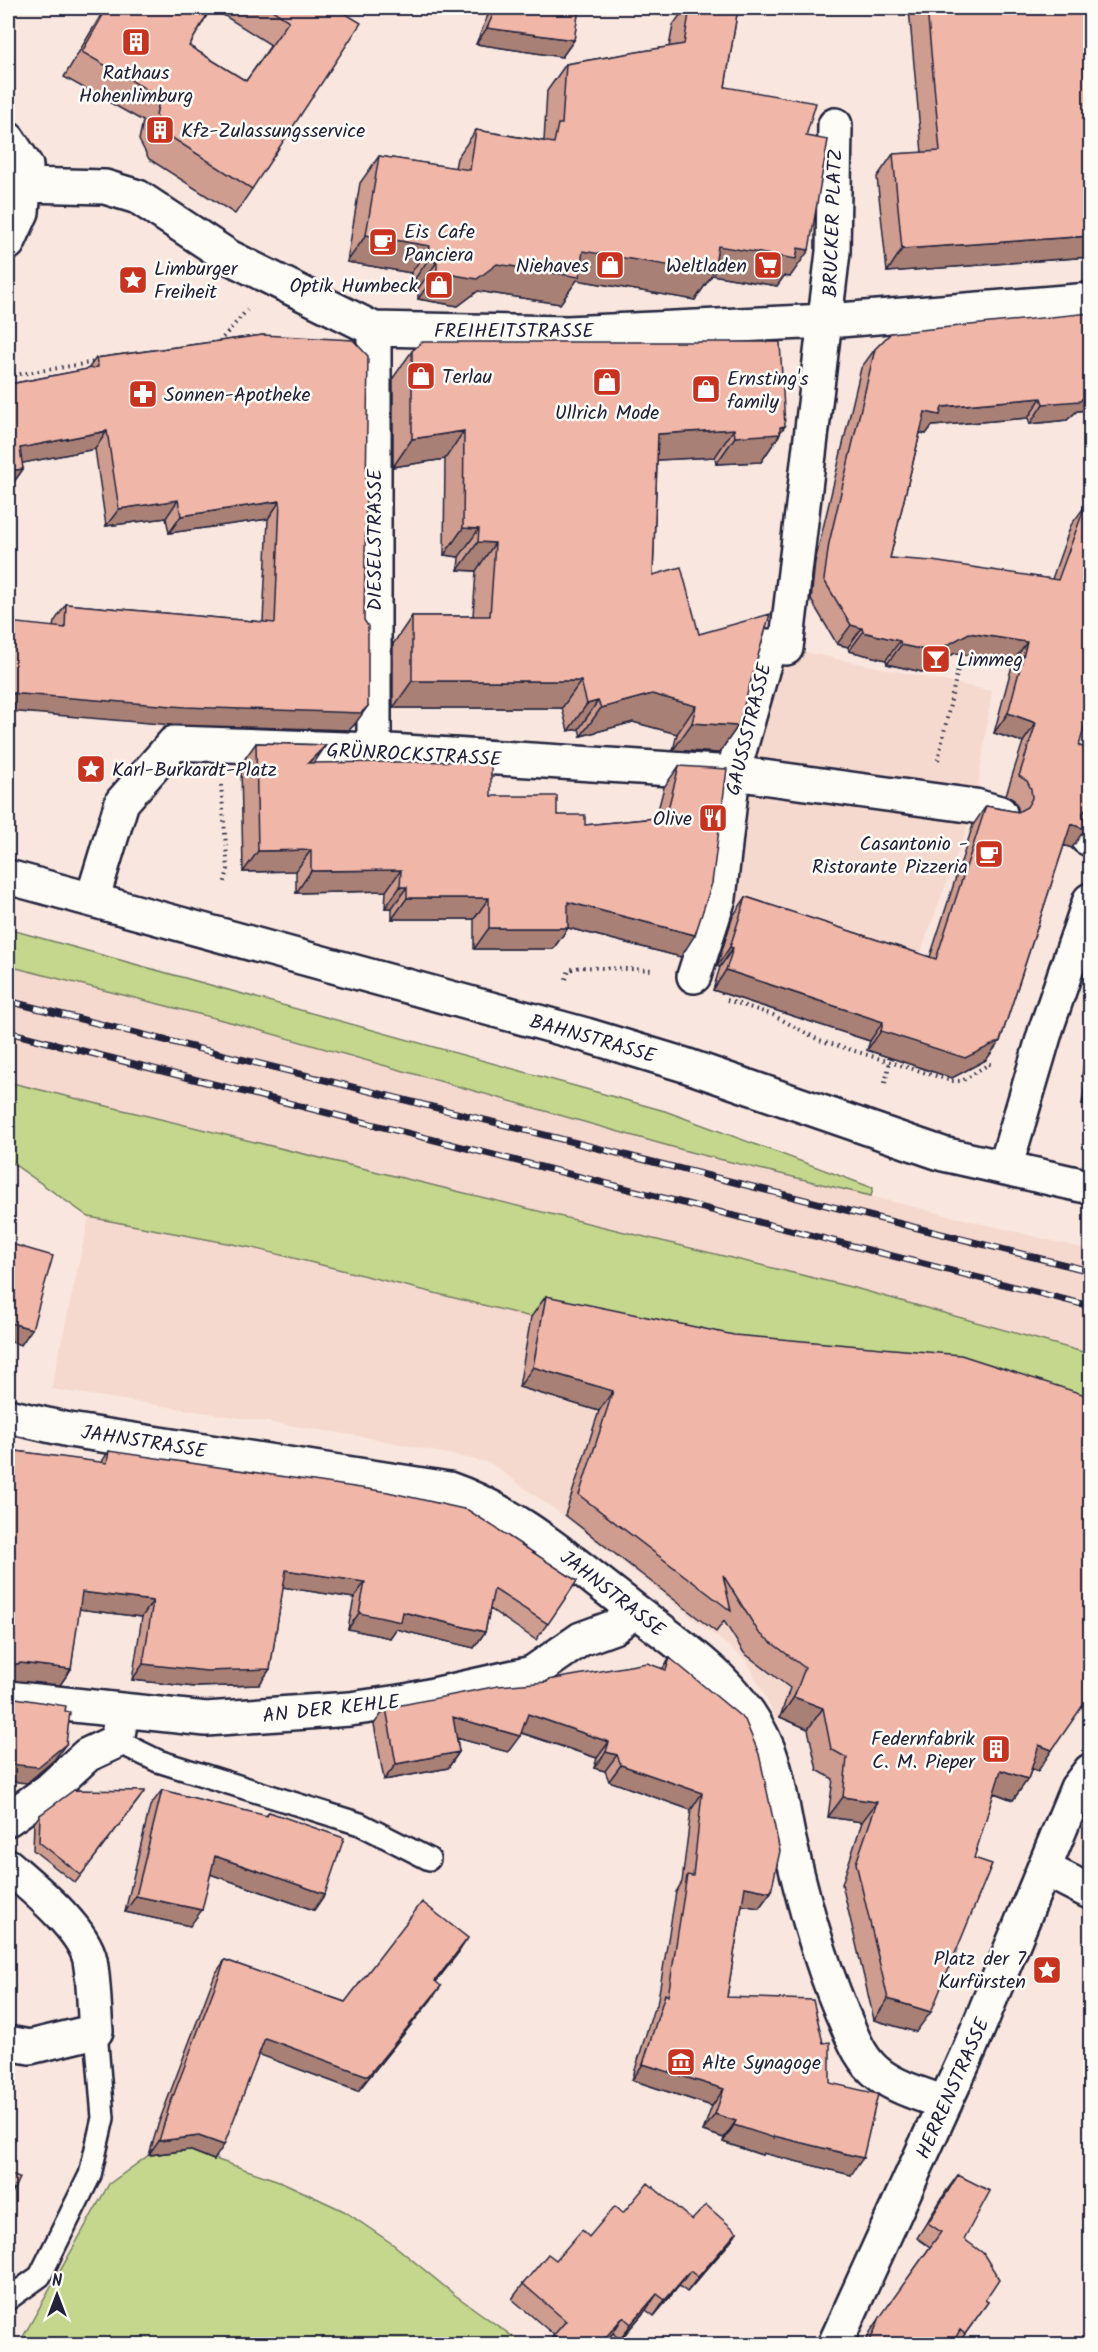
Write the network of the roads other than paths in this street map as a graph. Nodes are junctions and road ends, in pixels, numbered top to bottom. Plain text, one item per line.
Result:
1 (835, 125) dead end
2 (8, 139) edge
3 (26, 185) junction
4 (8, 243) edge
5 (1090, 300) edge
6 (827, 321) junction
7 (374, 329) junction
8 (374, 750) junction
9 (733, 773) junction
10 (1000, 813) edge
11 (8, 877) edge
12 (92, 900) junction
13 (1090, 900) edge
14 (694, 976) road end
15 (1005, 1168) junction
16 (1090, 1187) edge
17 (8, 1416) edge
18 (635, 1611) junction
19 (8, 1698) edge
20 (119, 1726) junction
21 (1090, 1771) edge
22 (8, 1819) edge
23 (429, 1859) dead end
24 (8, 1866) edge
25 (1045, 1869) junction
26 (1090, 1893) edge
27 (96, 2031) junction
28 (8, 2043) edge
29 (945, 2103) junction
30 (8, 2299) edge
31 (835, 2344) edge

1 - 6 street, BRUCKER PLATZ
2 - 3 street
3 - 4 street
3 - 7 street, FREIHEITSTRASSE
5 - 6 street, FREIHEITSTRASSE
6 - 7 street, FREIHEITSTRASSE
6 - 9 street, GAUSSSTRASSE
7 - 8 street, DIESELSTRASSE
8 - 9 street, GRÜNROCKSTRASSE
8 - 12 street, GRÜNROCKSTRASSE
9 - 10 street, GRÜNROCKSTRASSE
9 - 14 street, GAUSSSTRASSE
11 - 12 street, BAHNSTRASSE
12 - 15 street, BAHNSTRASSE
13 - 15 street
15 - 16 street, BAHNSTRASSE
17 - 18 street, JAHNSTRASSE
18 - 20 street, AN DER KEHLE
18 - 29 street, JAHNSTRASSE
19 - 20 street, AN DER KEHLE
20 - 22 street
20 - 23 lane
21 - 25 street, HERRENSTRASSE
24 - 27 street
25 - 26 street
25 - 29 street, HERRENSTRASSE
27 - 28 street
27 - 30 lane
29 - 31 street, HERRENSTRASSE

